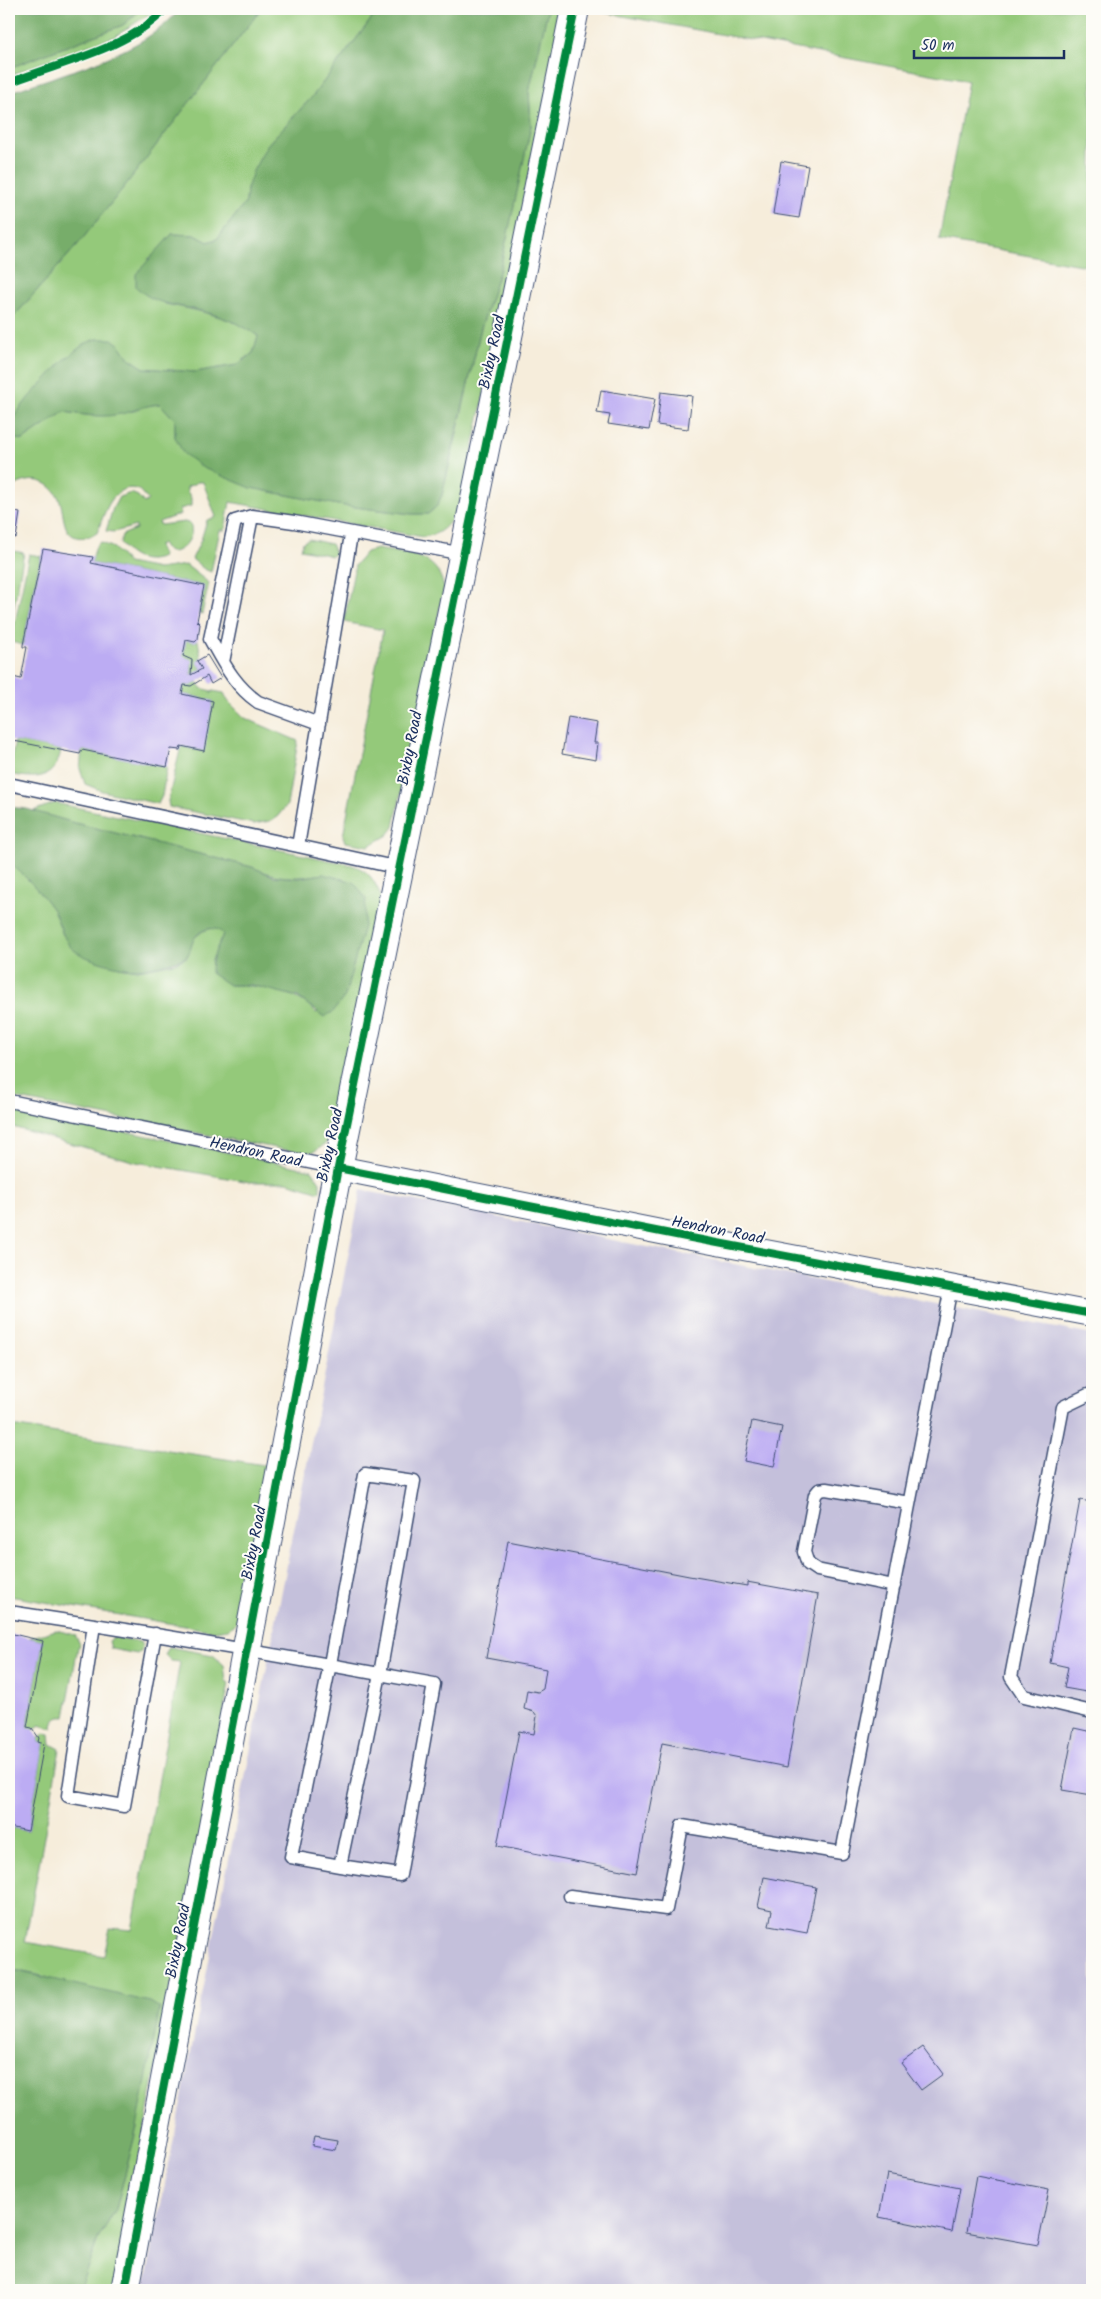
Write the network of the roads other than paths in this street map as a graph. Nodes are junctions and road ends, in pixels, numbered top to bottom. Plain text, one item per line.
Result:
1 (574, 9) edge
2 (351, 534) junction
3 (463, 554) junction
4 (319, 724) junction
5 (9, 784) edge
6 (298, 846) junction
7 (399, 868) junction
8 (9, 1101) edge
9 (338, 1168) junction
10 (951, 1287) junction
11 (1092, 1314) edge
12 (1092, 1396) edge
13 (909, 1503) junction
14 (894, 1586) junction
15 (9, 1612) edge
16 (94, 1625) junction
17 (155, 1634) junction
18 (247, 1649) junction
19 (330, 1664) junction
20 (380, 1674) junction
21 (1092, 1712) edge
22 (340, 1866) junction
23 (570, 1896) dead end
24 (125, 2290) edge

1 - 3 street, Bixby Road
2 - 3 lane
2 - 4 lane
2 - 4 lane
3 - 7 street, Bixby Road
4 - 6 lane
5 - 6 lane
6 - 7 lane
7 - 9 street, Bixby Road
8 - 9 lane, Hendron Road
9 - 10 street, Hendron Road
9 - 18 street, Bixby Road
10 - 11 street, Hendron Road
10 - 13 lane
12 - 21 lane
13 - 14 lane
13 - 14 lane
14 - 23 lane
15 - 16 lane
16 - 17 lane
16 - 17 lane
17 - 18 lane
18 - 19 lane
18 - 24 street, Bixby Road
19 - 20 lane
19 - 20 lane
19 - 22 lane
20 - 22 lane
20 - 22 lane

